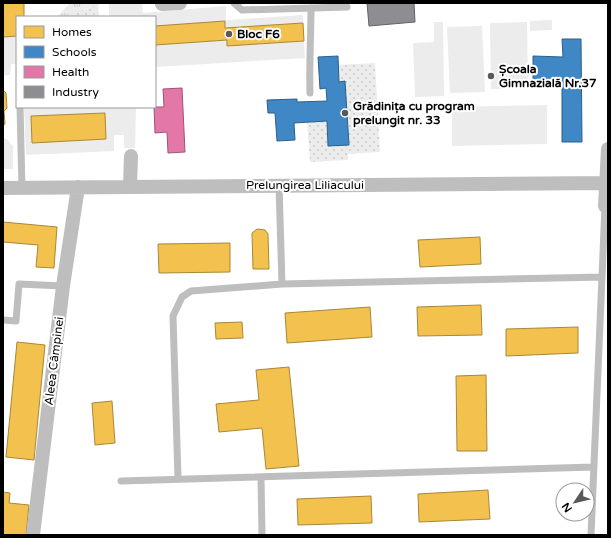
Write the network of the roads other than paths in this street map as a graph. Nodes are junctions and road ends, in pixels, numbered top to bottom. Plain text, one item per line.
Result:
1 (180, 3) edge
2 (234, 3) edge
3 (162, 4) edge
4 (347, 7) dead end
5 (311, 8) junction
6 (310, 93) dead end
7 (20, 108) edge
8 (608, 149) edge
9 (131, 156) dead end
10 (607, 183) edge
11 (279, 185) junction
12 (130, 186) junction
13 (78, 187) junction
14 (3, 188) edge
15 (22, 188) junction
16 (605, 206) joint
17 (602, 277) junction
18 (282, 284) junction
19 (63, 286) junction
20 (3, 320) edge
21 (594, 467) junction
22 (261, 477) junction
23 (178, 479) junction
24 (121, 481) dead end
25 (33, 535) edge
26 (262, 535) edge
27 (591, 535) edge

1 - 3 street
2 - 5 lane
4 - 5 lane
5 - 6 lane
7 - 15 lane
8 - 10 street
9 - 12 street
10 - 11 street, Prelungirea Liliacului
10 - 16 street
11 - 12 street, Prelungirea Liliacului
11 - 18 lane
12 - 13 street, Prelungirea Liliacului
13 - 15 street, Prelungirea Liliacului
13 - 19 street, Aleea Câmpinei
14 - 15 street, Prelungirea Liliacului
16 - 17 lane
17 - 18 lane
17 - 21 lane
18 - 23 lane
19 - 20 lane
19 - 25 street, Aleea Câmpinei
21 - 22 lane
21 - 27 lane
22 - 23 lane
22 - 26 lane
23 - 24 lane

